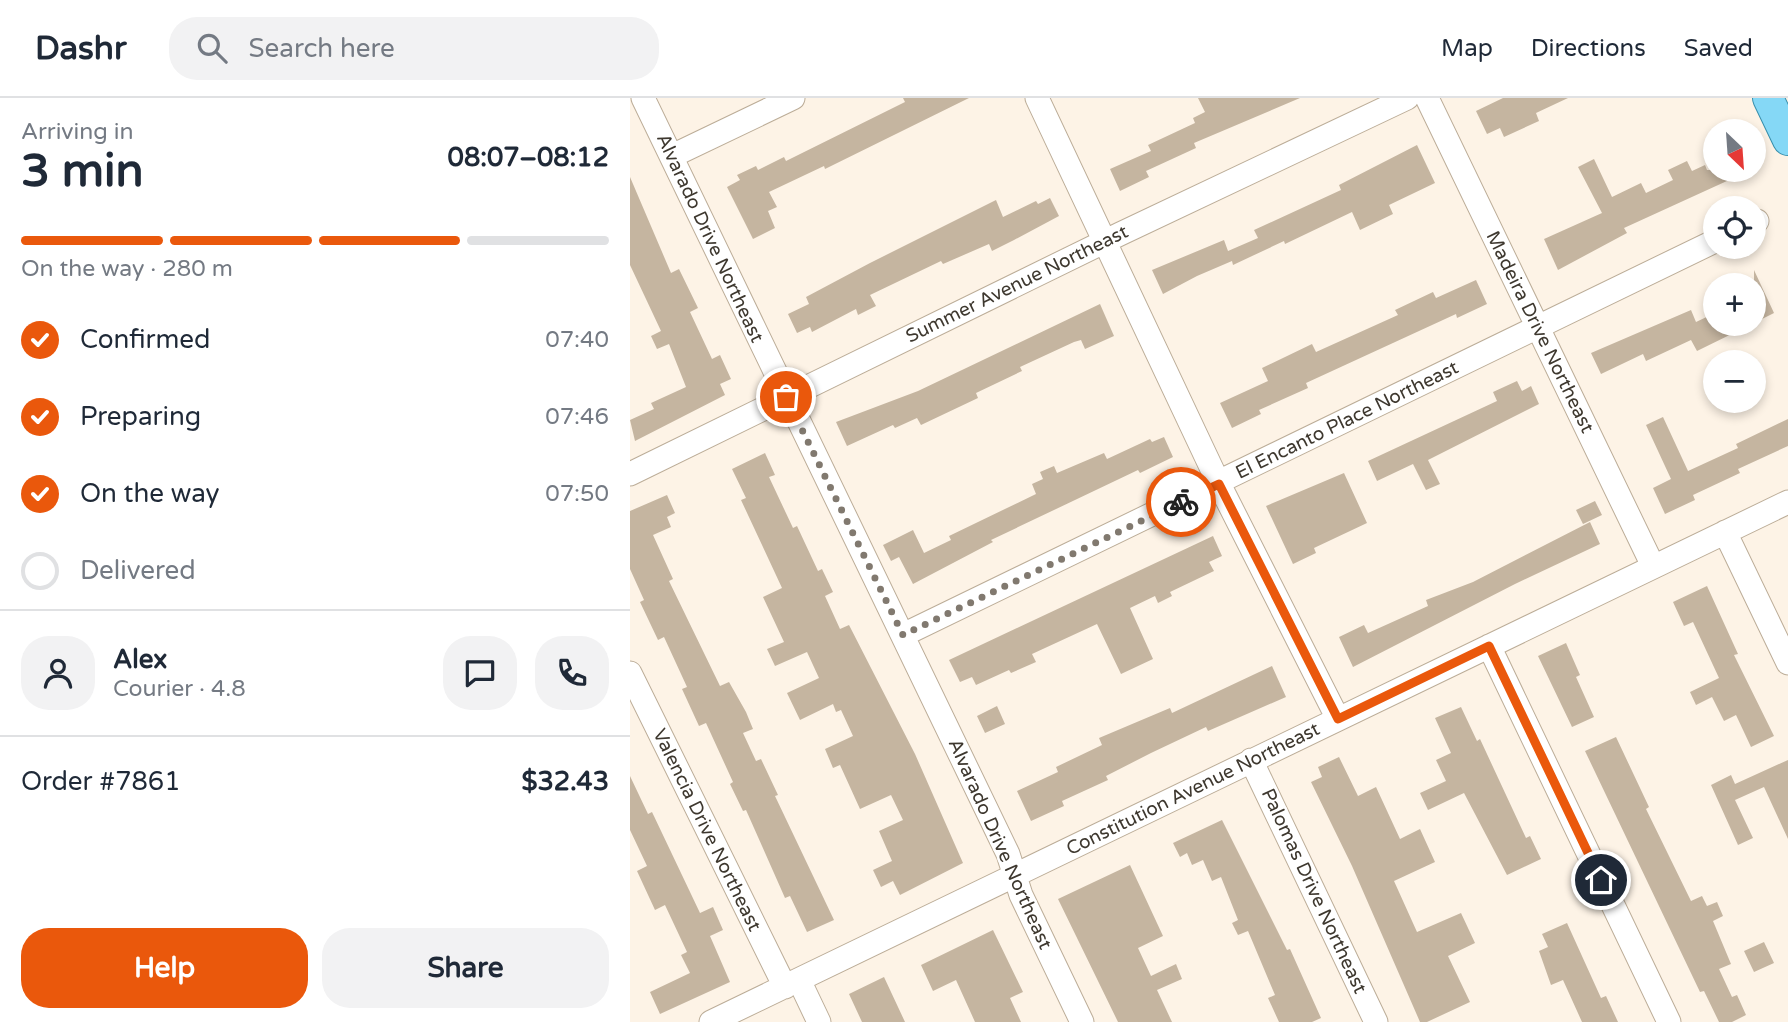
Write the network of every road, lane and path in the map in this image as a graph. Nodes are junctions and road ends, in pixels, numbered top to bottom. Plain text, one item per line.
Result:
1 (643, 98) edge
2 (793, 98) edge
3 (1037, 98) edge
4 (1407, 98) edge
5 (1427, 98) edge
6 (1768, 98) edge
7 (1788, 140) edge
8 (672, 156) junction
9 (1105, 242) junction
10 (1703, 247) edge
11 (1538, 327) junction
12 (786, 397) junction
13 (630, 474) edge
14 (1219, 484) junction
15 (1788, 502) edge
16 (1725, 531) junction
17 (1653, 566) junction
18 (903, 635) junction
19 (1489, 646) junction
20 (1788, 663) edge
21 (630, 673) edge
22 (1338, 719) junction
23 (1251, 760) junction
24 (1013, 876) junction
25 (792, 983) junction
26 (711, 1022) edge
27 (819, 1022) edge
28 (1082, 1022) edge
29 (1376, 1022) edge
30 (1669, 1022) edge

1 - 8 street, Alvarado Drive Northeast
2 - 8 street
3 - 9 street
4 - 9 street, Summer Avenue Northeast
5 - 11 street, Madeira Drive Northeast
6 - 7 main road
8 - 12 street, Alvarado Drive Northeast
9 - 12 street, Summer Avenue Northeast
9 - 14 street
10 - 11 street, El Encanto Place Northeast
11 - 14 street, El Encanto Place Northeast
11 - 17 street, Madeira Drive Northeast
12 - 13 street, Summer Avenue Northeast
12 - 18 street, Alvarado Drive Northeast
14 - 18 street, El Encanto Place Northeast
14 - 22 street
15 - 16 street, Constitution Avenue Northeast
16 - 17 street, Constitution Avenue Northeast
16 - 20 street
17 - 19 street, Constitution Avenue Northeast
18 - 24 street, Alvarado Drive Northeast
19 - 22 street, Constitution Avenue Northeast
19 - 30 street
21 - 25 street, Valencia Drive Northeast
22 - 23 street, Constitution Avenue Northeast
23 - 24 street, Constitution Avenue Northeast
23 - 29 street, Palomas Drive Northeast
24 - 25 street, Constitution Avenue Northeast
24 - 28 street, Alvarado Drive Northeast
25 - 26 street, Constitution Avenue Northeast
25 - 27 street, Valencia Drive Northeast

